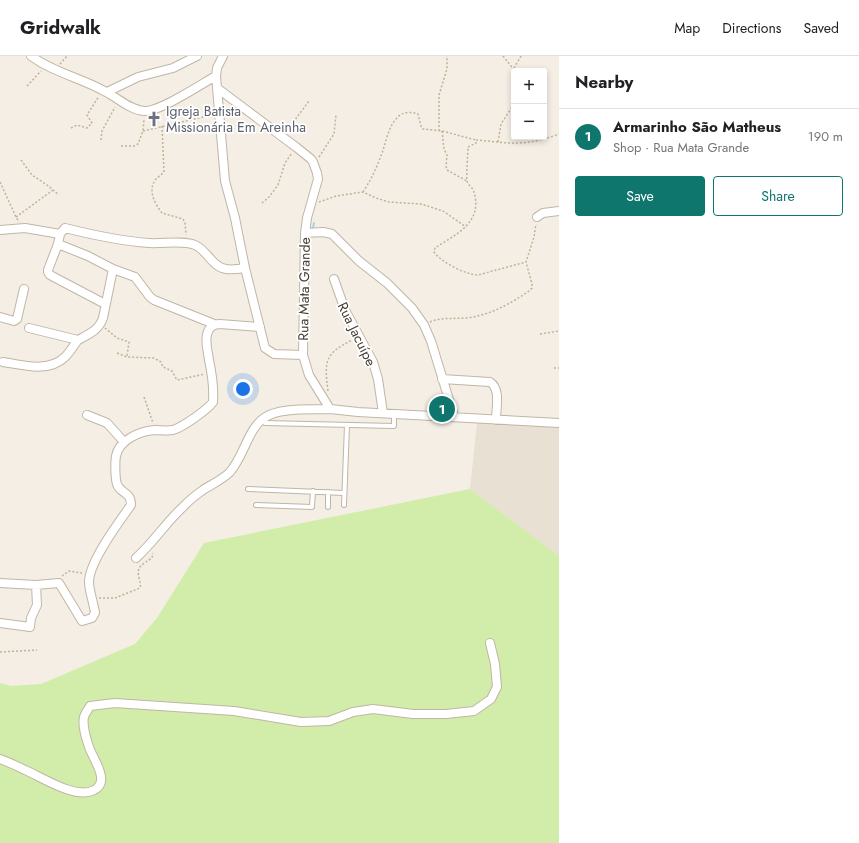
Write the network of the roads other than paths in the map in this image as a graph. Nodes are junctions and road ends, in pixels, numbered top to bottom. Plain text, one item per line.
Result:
1 (31, 56) edge
2 (198, 56) edge
3 (223, 56) edge
4 (216, 76) junction
5 (217, 88) junction
6 (105, 91) junction
7 (559, 211) edge
8 (537, 217) road end
9 (0, 230) edge
10 (62, 231) junction
11 (306, 233) junction
12 (58, 244) junction
13 (113, 269) junction
14 (246, 272) junction
15 (334, 279) dead end
16 (24, 289) dead end
17 (105, 304) junction
18 (0, 318) edge
19 (214, 324) junction
20 (260, 327) junction
21 (29, 328) dead end
22 (78, 340) junction
23 (303, 355) junction
24 (3, 362) dead end
25 (442, 380) junction
26 (330, 409) junction
27 (383, 413) junction
28 (394, 413) junction
29 (87, 414) dead end
30 (454, 416) junction
31 (496, 420) junction
32 (265, 422) dead end
33 (559, 423) edge
34 (347, 425) junction
35 (124, 442) junction
36 (248, 489) dead end
37 (313, 491) junction
38 (328, 492) junction
39 (344, 493) junction
40 (256, 505) dead end
41 (344, 505) dead end
42 (328, 507) dead end
43 (136, 558) dead end
44 (0, 583) edge
45 (36, 585) junction
46 (0, 623) edge
47 (490, 643) dead end
48 (0, 759) edge

1 - 6 street
2 - 6 street
3 - 4 street
4 - 5 street
4 - 6 street
5 - 11 street, Rua Mata Grande
5 - 14 street
7 - 8 street
9 - 10 street
10 - 12 street
10 - 14 street
11 - 23 street, Rua Mata Grande
11 - 25 street
12 - 13 street
12 - 17 street
13 - 17 street
13 - 19 street
14 - 20 street
15 - 27 street, Rua Jacuípe
16 - 18 street
17 - 22 street
19 - 20 street
19 - 35 street
20 - 23 street
21 - 22 street
22 - 24 street
23 - 26 street, Rua Mata Grande
25 - 30 street
25 - 31 street
26 - 27 street
26 - 43 street
27 - 28 street
28 - 30 street
28 - 34 lane
29 - 35 street
30 - 31 street
31 - 33 street
32 - 34 lane
34 - 39 lane
35 - 45 street
36 - 37 lane
37 - 38 lane
37 - 40 lane
38 - 39 lane
38 - 42 lane
39 - 41 lane
44 - 45 street
45 - 46 street
47 - 48 street

